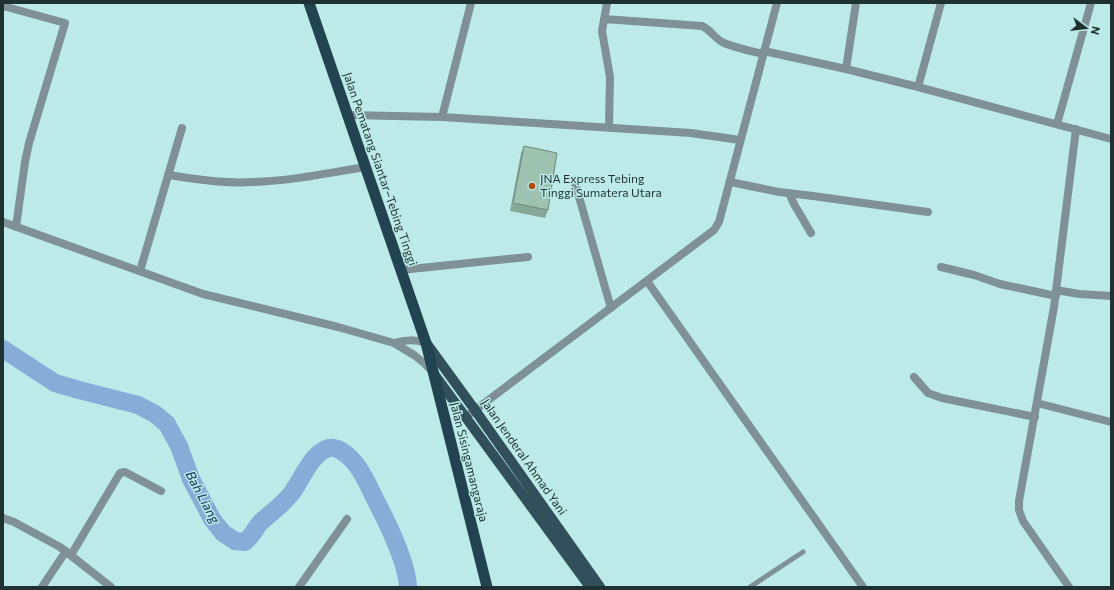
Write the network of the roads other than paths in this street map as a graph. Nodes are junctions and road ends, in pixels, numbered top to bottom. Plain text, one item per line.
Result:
1 (309, 3) edge
2 (471, 3) edge
3 (607, 3) edge
4 (777, 3) edge
5 (856, 3) edge
6 (941, 3) edge
7 (1091, 3) edge
8 (3, 6) edge
9 (604, 19) junction
10 (764, 52) junction
11 (846, 69) junction
12 (918, 87) junction
13 (347, 115) junction
14 (442, 118) junction
15 (1057, 124) junction
16 (182, 128) dead end
17 (609, 128) junction
18 (1076, 130) junction
19 (1111, 139) edge
20 (740, 140) junction
21 (365, 167) junction
22 (168, 175) junction
23 (730, 182) junction
24 (575, 184) dead end
25 (789, 193) junction
26 (928, 212) dead end
27 (3, 222) edge
28 (16, 227) junction
29 (811, 233) dead end
30 (528, 257) dead end
31 (941, 267) dead end
32 (401, 270) junction
33 (140, 271) junction
34 (647, 281) junction
35 (1056, 293) junction
36 (1111, 296) edge
37 (610, 308) junction
38 (394, 343) junction
39 (426, 343) junction
40 (433, 372) junction
41 (914, 377) dead end
42 (1037, 403) junction
43 (475, 410) junction
44 (466, 417) junction
45 (1035, 417) junction
46 (1111, 422) edge
47 (162, 491) dead end
48 (3, 518) edge
49 (348, 519) dead end
50 (803, 552) dead end
51 (68, 553) junction
52 (42, 587) edge
53 (111, 587) edge
54 (299, 587) edge
55 (487, 587) edge
56 (590, 587) edge
57 (600, 587) edge
58 (750, 587) edge
59 (863, 587) edge
60 (1069, 587) edge

1 - 13 highway, Jalan Pematang Siantar–Tebing Tinggi
2 - 14 street
3 - 9 street
4 - 10 street
5 - 11 street
6 - 12 street
7 - 15 street
8 - 28 street
9 - 10 street
9 - 17 street
10 - 11 street
10 - 20 street
11 - 12 street
12 - 15 street
13 - 14 street
13 - 21 highway, Jalan Pematang Siantar–Tebing Tinggi
14 - 17 street
15 - 18 street
16 - 22 street
17 - 20 street
18 - 19 street
18 - 35 street
20 - 23 street
21 - 22 street
21 - 32 highway, Jalan Pematang Siantar–Tebing Tinggi
22 - 33 street
23 - 25 street
23 - 34 street
24 - 37 street
25 - 26 street
25 - 29 street
27 - 28 street
28 - 33 street
30 - 32 street
31 - 35 street
32 - 39 highway, Jalan Pematang Siantar–Tebing Tinggi
33 - 38 street
34 - 37 street
34 - 59 street
35 - 36 street
35 - 42 street
37 - 43 street
38 - 39 street
38 - 40 street
39 - 40 highway, Jalan Sisingamangaraja
39 - 43 main road, Jalan Jenderal Ahmad Yani
40 - 44 main road, Jalan Jenderal Ahmad Yani
40 - 55 highway, Jalan Sisingamangaraja
41 - 45 street
42 - 45 street
42 - 46 street
43 - 44 street
43 - 57 main road, Jalan Jenderal Ahmad Yani
44 - 56 main road, Jalan Jenderal Ahmad Yani
45 - 60 street
47 - 51 street
48 - 51 street
49 - 54 street
50 - 58 lane
51 - 52 street
51 - 53 street

